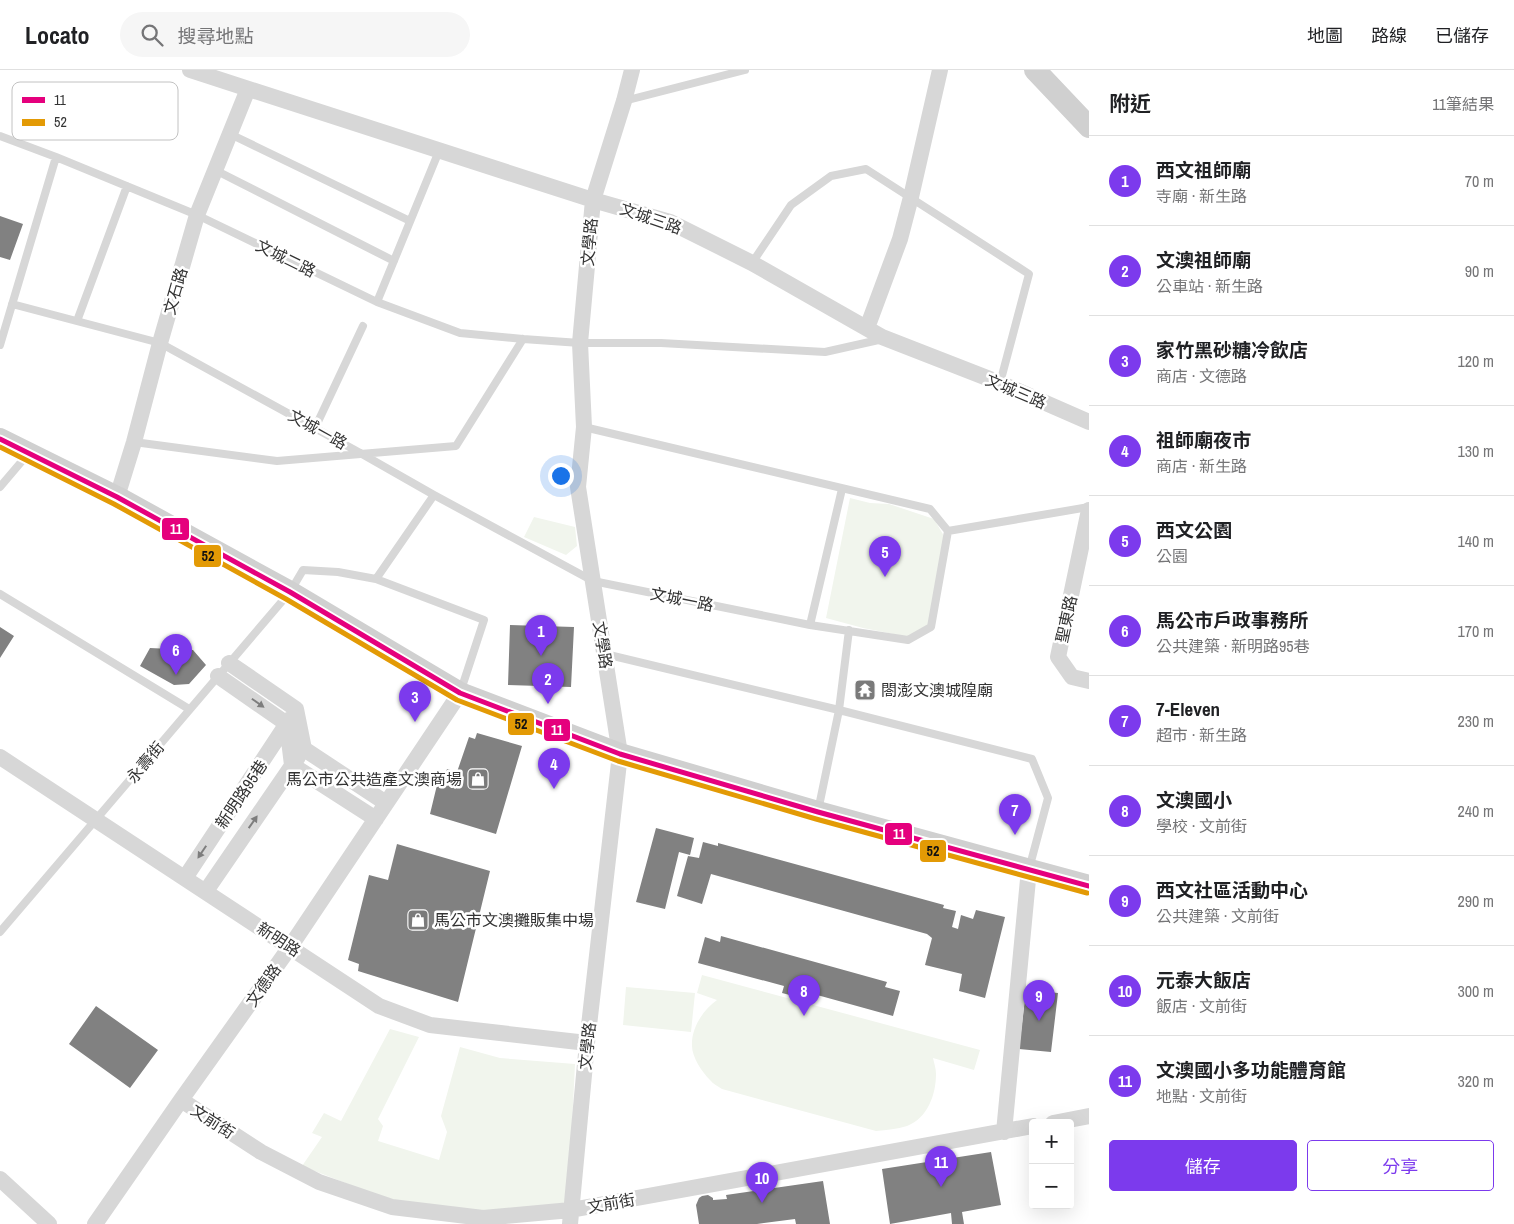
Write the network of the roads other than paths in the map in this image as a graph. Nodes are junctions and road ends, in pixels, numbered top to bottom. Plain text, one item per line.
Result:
1 (190, 70) edge
2 (632, 70) edge
3 (745, 70) edge
4 (940, 70) edge
5 (1035, 70) edge
6 (248, 89) junction
7 (624, 101) junction
8 (1089, 127) edge
9 (230, 134) junction
10 (0, 136) edge
11 (439, 151) junction
12 (56, 157) junction
13 (215, 170) junction
14 (127, 186) junction
15 (911, 198) junction
16 (593, 200) junction
17 (197, 214) junction
18 (410, 221) junction
19 (394, 261) junction
20 (752, 263) junction
21 (377, 302) junction
22 (12, 304) junction
23 (77, 321) junction
24 (363, 326) dead end
25 (867, 328) junction
26 (886, 339) junction
27 (523, 340) junction
28 (160, 343) junction
29 (580, 343) junction
30 (0, 345) edge
31 (1000, 383) junction
32 (1089, 422) edge
33 (584, 427) junction
34 (315, 428) junction
35 (0, 439) edge
36 (134, 442) junction
37 (29, 453) junction
38 (362, 454) junction
39 (0, 487) edge
40 (842, 489) junction
41 (434, 495) junction
42 (117, 497) junction
43 (1089, 509) edge
44 (948, 531) junction
45 (376, 579) junction
46 (593, 581) junction
47 (290, 592) junction
48 (0, 594) edge
49 (810, 625) junction
50 (849, 630) junction
51 (605, 654) junction
52 (223, 669) junction
53 (1089, 681) edge
54 (460, 693) junction
55 (189, 709) junction
56 (296, 709) junction
57 (839, 710) junction
58 (287, 724) junction
59 (304, 749) junction
60 (620, 754) junction
61 (0, 757) edge
62 (292, 765) junction
63 (386, 804) junction
64 (818, 812) junction
65 (96, 820) junction
66 (376, 820) junction
67 (1029, 869) junction
68 (185, 878) junction
69 (1089, 886) edge
70 (206, 891) junction
71 (0, 932) edge
72 (290, 947) junction
73 (587, 1043) junction
74 (181, 1100) junction
75 (1089, 1116) edge
76 (1074, 1119) edge
77 (1029, 1127) edge
78 (1004, 1132) junction
79 (0, 1179) edge
80 (570, 1217) edge
81 (49, 1224) edge
82 (96, 1224) edge

1 - 6 street, 文城三路
2 - 7 street, 文學路
3 - 7 lane
4 - 15 street
5 - 8 main road
6 - 9 street, 文石路
6 - 11 street, 文城三路
7 - 16 street, 文學路
9 - 13 street, 文石路
9 - 18 lane
10 - 12 lane, 文城二路
11 - 16 street, 文城三路
11 - 18 lane
12 - 14 lane, 文城二路
12 - 22 lane
13 - 17 street, 文石路
13 - 19 lane
14 - 17 lane, 文城二路
14 - 23 lane
15 - 20 lane
15 - 25 street
15 - 31 lane
16 - 20 street, 文城三路
16 - 29 street, 文學路
17 - 21 lane, 文城二路
17 - 28 street, 文石路
18 - 19 lane
19 - 21 lane
20 - 25 street, 文城三路
21 - 27 lane, 文城二路
22 - 23 lane, 文城一路
22 - 30 lane
23 - 28 lane, 文城一路
24 - 34 lane
25 - 26 street, 文城三路
26 - 29 lane, 文城二路
26 - 31 street, 文城三路
27 - 29 lane, 文城二路
27 - 38 lane
28 - 34 lane, 文城一路
28 - 36 street, 文石路
29 - 33 street, 文學路
31 - 32 street, 文城三路
33 - 40 lane
33 - 46 street, 文學路
34 - 38 lane, 文城一路
35 - 37 main road
36 - 38 lane
36 - 42 street, 文石路
37 - 39 lane
37 - 42 main road
38 - 41 lane, 文城一路
40 - 44 lane
40 - 49 lane
41 - 45 lane
41 - 46 lane, 文城一路
42 - 47 main road
43 - 44 lane
43 - 53 street, 聖東路
44 - 50 lane, 文城一路
45 - 47 lane, 永壽街
45 - 54 lane
46 - 49 lane, 文城一路
46 - 51 street, 文學路
47 - 52 lane, 永壽街
47 - 54 main road
48 - 55 lane
49 - 50 lane, 文城一路
50 - 57 lane
51 - 57 lane
51 - 60 street, 文學路
52 - 55 lane, 永壽街
52 - 56 street
52 -> 58 street
54 - 60 main road
54 - 63 street, 文德路
55 - 65 lane, 永壽街
56 - 58 street, 新明路95巷
56 - 59 street
57 - 64 lane
57 - 67 lane
58 - 62 street
58 -> 68 street, 新明路95巷
59 - 62 street
59 - 63 street
60 - 64 main road
60 - 73 street, 文學路
61 - 65 street, 新明路
62 - 66 street
70 -> 62 street
63 - 66 street, 文德路
64 - 67 main road
65 - 68 street, 新明路
65 - 71 lane, 永壽街
66 - 72 street, 文德路
67 - 69 main road
67 - 78 street
68 - 70 street, 新明路
70 - 72 street, 新明路
72 - 73 street, 新明路
72 - 74 street, 文德路
73 - 80 street, 文學路
74 - 80 street, 文前街
74 - 82 street, 文德路
75 - 76 street
77 - 78 street, 文前街
78 - 80 street, 文前街
79 - 81 street

